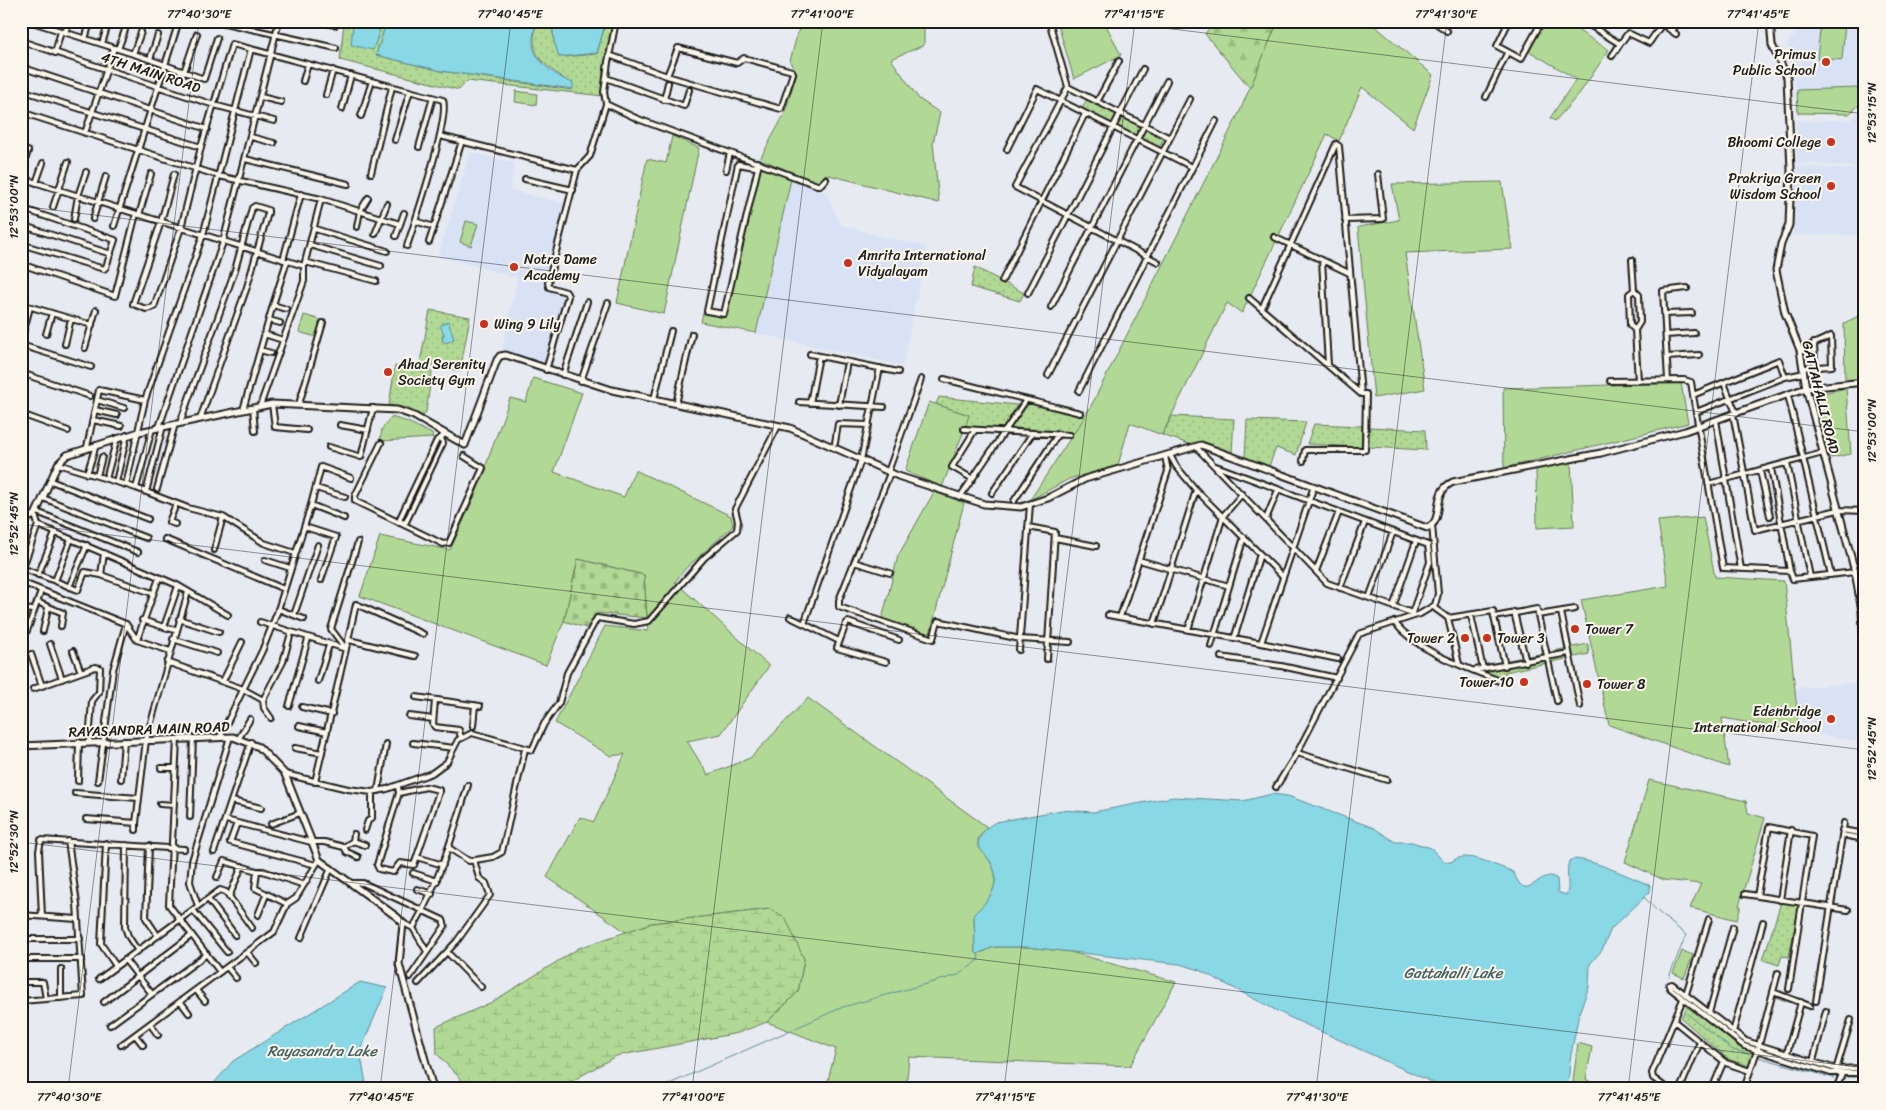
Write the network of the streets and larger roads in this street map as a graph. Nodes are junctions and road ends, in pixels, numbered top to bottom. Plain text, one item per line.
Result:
1 (29, 21) edge
2 (47, 21) edge
3 (69, 21) edge
4 (179, 21) edge
5 (216, 21) edge
6 (279, 21) edge
7 (319, 21) edge
8 (616, 21) edge
9 (1049, 21) edge
10 (1433, 21) edge
11 (1509, 21) edge
12 (1542, 21) edge
13 (1583, 21) edge
14 (1679, 21) edge
15 (1770, 21) edge
16 (90, 22) dead end
17 (1661, 22) edge
18 (335, 25) dead end
19 (45, 26) junction
20 (107, 26) dead end
21 (125, 30) dead end
22 (1447, 31) dead end
23 (63, 32) junction
24 (140, 32) dead end
25 (197, 34) dead end
26 (275, 34) junction
27 (158, 36) dead end
28 (217, 38) dead end
29 (85, 39) junction
30 (21, 41) edge
31 (102, 44) junction
32 (1620, 44) junction
33 (336, 48) dead end
34 (116, 49) junction
35 (251, 49) junction
36 (55, 53) junction
37 (1507, 53) junction
38 (133, 54) junction
39 (271, 54) junction
40 (609, 55) junction
41 (1612, 56) dead end
42 (150, 59) junction
43 (1119, 61) dead end
44 (308, 64) junction
45 (165, 65) junction
46 (21, 67) edge
47 (107, 69) junction
48 (1143, 69) dead end
49 (333, 70) junction
50 (184, 72) junction
51 (352, 75) junction
52 (667, 76) junction
53 (606, 78) junction
54 (303, 81) dead end
55 (372, 81) junction
56 (1167, 81) dead end
57 (668, 84) dead end
58 (157, 86) junction
59 (392, 87) junction
60 (1068, 87) junction
61 (21, 90) edge
62 (689, 90) dead end
63 (410, 91) junction
64 (100, 92) junction
65 (326, 94) dead end
66 (433, 97) junction
67 (1486, 97) dead end
68 (261, 98) junction
69 (1190, 99) dead end
70 (664, 100) junction
71 (1060, 101) junction
72 (281, 102) dead end
73 (1097, 102) junction
74 (606, 104) junction
75 (214, 105) junction
76 (150, 108) junction
77 (342, 109) dead end
78 (235, 111) junction
79 (21, 112) edge
80 (92, 112) junction
81 (1085, 114) junction
82 (1120, 114) junction
83 (361, 116) dead end
84 (256, 117) junction
85 (274, 121) dead end
86 (1216, 121) dead end
87 (1144, 126) junction
88 (1113, 127) junction
89 (143, 129) junction
90 (207, 129) junction
91 (85, 133) junction
92 (440, 136) junction
93 (250, 137) junction
94 (1170, 138) junction
95 (1137, 139) junction
96 (395, 140) dead end
97 (462, 140) junction
98 (274, 143) dead end
99 (201, 147) junction
100 (419, 147) dead end
101 (1007, 149) dead end
102 (138, 150) junction
103 (28, 151) dead end
104 (1163, 152) junction
105 (730, 153) junction
106 (246, 159) junction
107 (68, 162) dead end
108 (43, 163) dead end
109 (757, 165) junction
110 (1192, 167) junction
111 (196, 168) junction
112 (577, 170) junction
113 (726, 170) dead end
114 (86, 172) dead end
115 (21, 173) edge
116 (151, 174) dead end
117 (174, 174) dead end
118 (371, 174) dead end
119 (1378, 174) dead end
120 (106, 176) dead end
121 (219, 176) junction
122 (21, 178) edge
123 (826, 179) dead end
124 (525, 180) dead end
125 (239, 181) junction
126 (36, 183) junction
127 (348, 184) dead end
128 (59, 190) junction
129 (573, 190) junction
130 (301, 194) junction
131 (78, 196) junction
132 (368, 198) dead end
133 (321, 199) junction
134 (1042, 201) junction
135 (98, 202) junction
136 (388, 204) dead end
137 (53, 207) dead end
138 (21, 208) edge
139 (120, 209) junction
140 (360, 211) junction
141 (404, 213) dead end
142 (137, 214) junction
143 (1068, 215) junction
144 (380, 218) junction
145 (74, 219) dead end
146 (93, 219) dead end
147 (1345, 220) junction
148 (415, 221) junction
149 (161, 222) junction
150 (400, 224) junction
151 (21, 225) edge
152 (114, 226) dead end
153 (356, 227) dead end
154 (434, 227) junction
155 (1092, 227) junction
156 (181, 228) junction
157 (315, 229) junction
158 (375, 234) dead end
159 (204, 235) junction
160 (396, 236) dead end
161 (1274, 237) dead end
162 (1117, 241) junction
163 (224, 242) junction
164 (429, 242) dead end
165 (21, 244) edge
166 (310, 244) junction
167 (1290, 245) junction
168 (407, 246) dead end
169 (240, 247) junction
170 (387, 251) dead end
171 (257, 252) junction
172 (110, 254) junction
173 (1147, 256) junction
174 (1322, 260) junction
175 (1632, 260) dead end
176 (285, 261) junction
177 (1158, 262) dead end
178 (21, 264) edge
179 (305, 264) junction
180 (380, 266) dead end
181 (1349, 273) junction
182 (376, 281) dead end
183 (1002, 281) dead end
184 (1687, 288) dead end
185 (1634, 290) junction
186 (1028, 293) dead end
187 (1249, 298) dead end
188 (587, 302) dead end
189 (608, 303) dead end
190 (21, 304) edge
191 (273, 305) junction
192 (30, 307) junction
193 (1051, 307) dead end
194 (1262, 308) junction
195 (286, 309) dead end
196 (96, 310) dead end
197 (52, 313) junction
198 (1692, 313) dead end
199 (1665, 314) junction
200 (71, 319) junction
201 (269, 320) junction
202 (280, 323) dead end
203 (323, 323) dead end
204 (92, 325) junction
205 (24, 330) dead end
206 (1635, 330) junction
207 (670, 331) dead end
208 (1694, 333) dead end
209 (46, 334) dead end
210 (264, 334) junction
211 (692, 334) dead end
212 (1666, 335) junction
213 (283, 340) junction
214 (1814, 343) junction
215 (65, 344) dead end
216 (21, 345) edge
217 (85, 348) dead end
218 (260, 350) junction
219 (1800, 350) junction
220 (272, 352) dead end
221 (810, 354) dead end
222 (1699, 355) dead end
223 (819, 356) junction
224 (1667, 357) junction
225 (848, 362) junction
226 (1328, 366) junction
227 (91, 367) dead end
228 (880, 368) junction
229 (1815, 368) junction
230 (546, 370) junction
231 (1804, 371) junction
232 (898, 372) dead end
233 (21, 373) edge
234 (563, 376) junction
235 (1048, 376) dead end
236 (1785, 377) junction
237 (944, 378) dead end
238 (921, 379) dead end
239 (1668, 380) junction
240 (581, 381) junction
241 (1610, 381) dead end
242 (1638, 381) junction
243 (1865, 382) edge
244 (1724, 383) junction
245 (1806, 388) junction
246 (1079, 391) dead end
247 (1361, 394) junction
248 (1693, 395) junction
249 (1788, 395) junction
250 (90, 396) dead end
251 (654, 399) junction
252 (1731, 399) junction
253 (97, 400) junction
254 (145, 400) junction
255 (1026, 400) junction
256 (800, 402) dead end
257 (810, 403) junction
258 (272, 404) junction
259 (299, 404) junction
260 (676, 404) junction
261 (839, 405) junction
262 (260, 406) junction
263 (872, 406) junction
264 (884, 407) dead end
265 (124, 408) dead end
266 (253, 408) junction
267 (372, 408) junction
268 (95, 410) junction
269 (243, 410) junction
270 (1696, 412) junction
271 (1080, 413) dead end
272 (1735, 413) junction
273 (21, 414) edge
274 (117, 415) dead end
275 (200, 419) junction
276 (93, 420) junction
277 (1716, 420) junction
278 (178, 423) junction
279 (340, 425) dead end
280 (868, 425) junction
281 (121, 426) dead end
282 (778, 426) junction
283 (1698, 426) junction
284 (161, 427) junction
285 (152, 429) junction
286 (964, 429) dead end
287 (307, 430) dead end
288 (368, 430) junction
289 (975, 430) junction
290 (68, 431) dead end
291 (255, 431) dead end
292 (138, 432) junction
293 (1004, 432) junction
294 (1032, 434) junction
295 (1058, 434) junction
296 (127, 435) junction
297 (1070, 435) dead end
298 (443, 436) junction
299 (117, 438) junction
300 (381, 443) dead end
301 (836, 443) dead end
302 (96, 445) junction
303 (329, 446) dead end
304 (87, 447) junction
305 (1198, 449) dead end
306 (1823, 453) junction
307 (464, 456) dead end
308 (1168, 456) junction
309 (102, 457) dead end
310 (1804, 458) junction
311 (861, 460) junction
312 (121, 461) junction
313 (1303, 461) dead end
314 (128, 463) dead end
315 (58, 464) junction
316 (1787, 464) junction
317 (1216, 466) junction
318 (1771, 468) junction
319 (1760, 470) junction
320 (889, 472) junction
321 (87, 474) junction
322 (1745, 475) junction
323 (97, 476) junction
324 (351, 478) dead end
325 (106, 479) junction
326 (973, 479) junction
327 (1726, 480) junction
328 (51, 481) junction
329 (116, 482) junction
330 (1708, 484) junction
331 (126, 485) junction
332 (1314, 486) junction
333 (136, 488) junction
334 (316, 488) junction
335 (157, 489) dead end
336 (1196, 490) junction
337 (1278, 490) junction
338 (146, 492) junction
339 (992, 494) dead end
340 (1242, 494) junction
341 (345, 497) dead end
342 (43, 498) junction
343 (960, 498) junction
344 (1014, 501) dead end
345 (1309, 501) junction
346 (176, 504) junction
347 (1030, 504) junction
348 (311, 505) junction
349 (1838, 510) junction
350 (1865, 510) edge
351 (1339, 512) junction
352 (36, 514) junction
353 (1818, 515) junction
354 (21, 516) edge
355 (1223, 516) junction
356 (1770, 516) dead end
357 (223, 517) junction
358 (344, 518) dead end
359 (148, 519) dead end
360 (1266, 519) junction
361 (1799, 520) junction
362 (1365, 522) junction
363 (400, 523) junction
364 (175, 524) dead end
365 (1782, 524) junction
366 (38, 525) junction
367 (1432, 525) junction
368 (304, 527) junction
369 (1028, 527) junction
370 (1393, 532) junction
371 (55, 533) junction
372 (1244, 537) junction
373 (146, 538) dead end
374 (1055, 538) junction
375 (71, 539) junction
376 (165, 539) dead end
377 (1416, 541) junction
378 (358, 542) dead end
379 (87, 545) junction
380 (318, 545) dead end
381 (1096, 546) dead end
382 (1294, 548) junction
383 (214, 550) dead end
384 (138, 552) dead end
385 (104, 553) junction
386 (295, 554) junction
387 (1260, 554) junction
388 (266, 560) dead end
389 (1139, 560) junction
390 (854, 562) junction
391 (290, 568) junction
392 (1171, 569) junction
393 (1741, 569) junction
394 (22, 570) edge
395 (1316, 571) junction
396 (1790, 571) junction
397 (1855, 572) junction
398 (890, 573) dead end
399 (38, 575) junction
400 (101, 575) junction
401 (1831, 575) junction
402 (1283, 576) junction
403 (1810, 577) junction
404 (158, 578) junction
405 (1203, 578) junction
406 (322, 580) dead end
407 (55, 581) junction
408 (21, 582) edge
409 (178, 586) junction
410 (1228, 586) junction
411 (70, 587) junction
412 (1340, 588) junction
413 (284, 589) junction
414 (41, 591) junction
415 (188, 592) junction
416 (152, 593) junction
417 (1369, 598) junction
418 (37, 602) junction
419 (1392, 607) junction
420 (48, 608) junction
421 (21, 609) edge
422 (278, 609) junction
423 (1435, 609) junction
424 (1575, 609) dead end
425 (33, 610) junction
426 (1514, 612) junction
427 (1560, 612) junction
428 (228, 615) dead end
429 (294, 615) junction
430 (1108, 615) dead end
431 (1471, 615) junction
432 (1538, 615) junction
433 (790, 617) dead end
434 (1120, 617) junction
435 (1494, 617) junction
436 (1448, 618) junction
437 (179, 619) junction
438 (304, 619) dead end
439 (142, 620) junction
440 (260, 622) dead end
441 (1394, 622) junction
442 (126, 624) junction
443 (804, 624) junction
444 (1154, 624) junction
445 (61, 626) dead end
446 (164, 626) junction
447 (271, 626) junction
448 (175, 630) junction
449 (1188, 630) junction
450 (27, 631) dead end
451 (43, 631) dead end
452 (219, 632) dead end
453 (291, 633) junction
454 (423, 634) dead end
455 (1213, 634) junction
456 (1234, 638) junction
457 (173, 639) junction
458 (308, 639) junction
459 (1020, 639) junction
460 (137, 640) junction
461 (349, 640) junction
462 (899, 640) dead end
463 (839, 641) junction
464 (1048, 641) junction
465 (242, 642) dead end
466 (1070, 642) dead end
467 (50, 644) dead end
468 (1261, 644) junction
469 (329, 645) junction
470 (1211, 646) dead end
471 (346, 649) junction
472 (1020, 650) dead end
473 (73, 651) dead end
474 (170, 651) junction
475 (217, 653) dead end
476 (1569, 653) junction
477 (31, 654) dead end
478 (415, 656) dead end
479 (1221, 657) dead end
480 (1547, 657) junction
481 (1047, 659) dead end
482 (1338, 659) dead end
483 (168, 662) junction
484 (886, 662) dead end
485 (1526, 662) junction
486 (1865, 663) edge
487 (1459, 664) junction
488 (1505, 666) junction
489 (1483, 669) junction
490 (1473, 670) junction
491 (81, 672) junction
492 (1337, 678) junction
493 (62, 679) junction
494 (318, 680) dead end
495 (1500, 681) dead end
496 (223, 682) junction
497 (42, 686) junction
498 (34, 689) dead end
499 (243, 689) junction
500 (416, 698) dead end
501 (263, 700) junction
502 (435, 700) junction
503 (1557, 701) dead end
504 (475, 705) junction
505 (289, 706) dead end
506 (302, 706) dead end
507 (480, 706) dead end
508 (1580, 706) dead end
509 (332, 714) junction
510 (409, 716) dead end
511 (271, 718) dead end
512 (250, 719) dead end
513 (433, 719) junction
514 (299, 726) dead end
515 (473, 726) dead end
516 (327, 732) junction
517 (220, 737) junction
518 (230, 737) junction
519 (193, 738) junction
520 (239, 738) junction
521 (461, 738) junction
522 (177, 739) junction
523 (146, 740) junction
524 (124, 741) junction
525 (79, 742) junction
526 (89, 742) junction
527 (103, 742) junction
528 (251, 742) junction
529 (413, 743) dead end
530 (386, 744) dead end
531 (21, 746) edge
532 (295, 748) dead end
533 (454, 748) junction
534 (525, 749) junction
535 (322, 753) junction
536 (1297, 753) junction
537 (161, 768) dead end
538 (175, 768) junction
539 (285, 774) junction
540 (422, 777) junction
541 (121, 779) dead end
542 (1387, 780) dead end
543 (98, 781) dead end
544 (78, 782) dead end
545 (315, 782) junction
546 (468, 785) dead end
547 (426, 786) junction
548 (398, 787) junction
549 (1276, 787) dead end
550 (378, 791) junction
551 (372, 792) junction
552 (75, 793) dead end
553 (399, 793) junction
554 (138, 798) junction
555 (232, 801) junction
556 (160, 804) dead end
557 (174, 805) junction
558 (261, 808) dead end
559 (300, 814) junction
560 (190, 817) dead end
561 (86, 819) dead end
562 (226, 820) junction
563 (136, 822) junction
564 (237, 823) junction
565 (1844, 823) dead end
566 (271, 824) dead end
567 (136, 830) dead end
568 (365, 830) dead end
569 (1791, 830) junction
570 (1842, 833) junction
571 (354, 834) dead end
572 (1865, 834) edge
573 (1865, 839) edge
574 (68, 841) junction
575 (353, 841) junction
576 (311, 842) junction
577 (106, 844) junction
578 (126, 845) junction
579 (365, 845) dead end
580 (149, 846) junction
581 (344, 847) junction
582 (171, 848) junction
583 (449, 848) junction
584 (184, 850) dead end
585 (214, 852) dead end
586 (348, 852) junction
587 (358, 856) dead end
588 (346, 858) dead end
589 (420, 858) dead end
590 (474, 860) junction
591 (318, 862) junction
592 (443, 865) junction
593 (242, 866) junction
594 (331, 868) junction
595 (257, 872) junction
596 (413, 872) dead end
597 (217, 877) dead end
598 (437, 881) junction
599 (352, 882) junction
600 (304, 885) junction
601 (417, 889) dead end
602 (432, 894) junction
603 (1745, 894) dead end
604 (266, 895) junction
605 (229, 896) junction
606 (1757, 896) junction
607 (208, 899) junction
608 (1780, 900) junction
609 (287, 904) junction
610 (1803, 904) junction
611 (198, 906) junction
612 (1830, 908) junction
613 (193, 910) junction
614 (424, 910) junction
615 (1848, 910) dead end
616 (21, 914) edge
617 (258, 915) dead end
618 (42, 916) junction
619 (1709, 918) dead end
620 (77, 919) junction
621 (180, 920) junction
622 (1762, 922) dead end
623 (403, 923) junction
624 (1732, 927) dead end
625 (252, 928) dead end
626 (414, 928) junction
627 (192, 935) junction
628 (235, 935) dead end
629 (158, 936) junction
630 (301, 938) dead end
631 (21, 939) edge
632 (80, 939) junction
633 (426, 950) junction
634 (138, 951) junction
635 (227, 952) dead end
636 (248, 952) junction
637 (446, 952) junction
638 (207, 954) junction
639 (21, 959) edge
640 (82, 959) junction
641 (125, 960) junction
642 (256, 963) dead end
643 (116, 966) junction
644 (227, 967) junction
645 (61, 969) dead end
646 (220, 972) junction
647 (1778, 973) dead end
648 (138, 977) junction
649 (410, 977) dead end
650 (236, 978) dead end
651 (99, 979) dead end
652 (21, 982) edge
653 (418, 983) dead end
654 (481, 987) dead end
655 (1788, 989) dead end
656 (196, 990) junction
657 (1773, 992) junction
658 (152, 994) junction
659 (1686, 994) junction
660 (61, 998) junction
661 (46, 999) junction
662 (1683, 999) junction
663 (21, 1001) edge
664 (180, 1001) junction
665 (205, 1001) dead end
666 (1816, 1001) dead end
667 (104, 1002) dead end
668 (1801, 1002) junction
669 (1810, 1006) dead end
670 (1826, 1011) dead end
671 (189, 1013) dead end
672 (1709, 1013) junction
673 (1850, 1020) dead end
674 (1674, 1021) junction
675 (150, 1024) junction
676 (110, 1025) dead end
677 (1733, 1032) junction
678 (135, 1034) junction
679 (158, 1035) dead end
680 (1700, 1042) junction
681 (121, 1045) dead end
682 (143, 1045) dead end
683 (1758, 1047) junction
684 (1787, 1053) junction
685 (1724, 1061) junction
686 (1813, 1061) junction
687 (1865, 1063) edge
688 (1864, 1068) edge
689 (1836, 1069) junction
690 (1750, 1071) junction
691 (1865, 1073) edge
692 (1835, 1074) junction
693 (1842, 1074) junction
694 (433, 1089) edge
695 (1668, 1089) edge
696 (1680, 1089) edge
697 (1712, 1089) edge
698 (1744, 1089) edge
699 (1836, 1089) edge

1 - 19 street
2 - 19 street
3 - 23 street
4 - 45 street
5 - 26 street
6 - 26 street
7 - 18 street
8 - 40 street
9 - 60 street
10 - 22 street
11 - 37 street
12 - 37 street
13 - 32 street
14 - 17 street
15 - 219 street, GATTAHALLI ROAD
16 - 29 street
17 - 32 street
19 - 23 street
20 - 31 street
21 - 34 street
23 - 29 street
23 - 36 street
24 - 38 street
25 - 50 street
26 - 33 street
26 - 39 street
27 - 42 street
28 - 50 street
29 - 31 street
30 - 36 street, 4TH MAIN ROAD
31 - 34 street
32 - 41 street
34 - 38 street
34 - 47 street
35 - 39 street
35 - 75 street
35 - 78 street
36 - 47 street, 4TH MAIN ROAD
37 - 67 street
38 - 42 street
39 - 44 street
39 - 68 street
40 - 52 street
40 - 53 street
42 - 45 street
43 - 73 street
44 - 49 street
44 - 54 street
45 - 50 street
45 - 58 street
46 - 64 street
47 - 58 street, 4TH MAIN ROAD
47 - 64 street
48 - 82 street
49 - 51 street
49 - 65 street
51 - 55 street
51 - 77 street
52 - 52 street
53 - 70 street
53 - 74 street
55 - 59 street
55 - 83 street
56 - 87 street
57 - 70 street
58 - 75 street, 4TH MAIN ROAD
58 - 76 street
59 - 63 street
59 - 118 street
60 - 71 street
60 - 73 street
61 - 80 street
62 - 70 street
63 - 66 street
63 - 96 street
64 - 76 street
64 - 80 street
66 - 92 street
66 - 100 street
68 - 72 street
68 - 84 street
69 - 94 street
71 - 81 street
71 - 101 street
71 - 134 street
73 - 82 street
74 - 105 street
74 - 112 street
75 - 78 street, 4TH MAIN ROAD
75 - 90 street
76 - 89 street
76 - 90 street
78 - 84 street, 4TH MAIN ROAD
78 - 121 street
79 - 91 street
80 - 89 street
80 - 91 street
81 - 88 street
81 - 134 street
82 - 87 street
82 - 88 street
84 - 85 street, 4TH MAIN ROAD
84 - 93 street
86 - 110 street
87 - 94 street
87 - 95 street
88 - 95 street
88 - 143 street
89 - 99 street
89 - 102 street
90 - 99 street
91 - 102 street
92 - 97 street
92 - 148 street
93 - 98 street
93 - 106 street
94 - 104 street
95 - 104 street
95 - 155 street
97 - 112 street
97 - 154 street
99 - 111 street
102 - 111 street
102 - 139 street
103 - 115 street
104 - 110 street
104 - 162 street
105 - 109 street
105 - 113 street
106 - 125 street
106 - 127 street
107 - 128 street
108 - 126 street
109 - 109 street
109 - 123 street
110 - 173 street
111 - 121 street
111 - 156 street
112 - 129 street
114 - 131 street
116 - 142 street
117 - 149 street
119 - 147 street
120 - 135 street
121 - 125 street
121 - 159 street
122 - 126 street
124 - 129 street
125 - 130 street
125 - 163 street
126 - 128 street
128 - 131 street
128 - 137 street
129 - 230 street
130 - 133 street
130 - 176 street
131 - 135 street
131 - 145 street
132 - 140 street
133 - 140 street
133 - 157 street
134 - 143 street
134 - 183 street
135 - 139 street
135 - 146 street
136 - 144 street
138 - 172 street
139 - 142 street
139 - 152 street
140 - 144 street
140 - 153 street
141 - 150 street
142 - 149 street
142 - 178 street
143 - 155 street
143 - 186 street
144 - 150 street
144 - 158 street
147 - 167 street
147 - 181 street
148 - 154 street
148 - 168 street
149 - 156 street
149 - 156 street
150 - 160 street
151 - 172 street
154 - 164 street
155 - 162 street
155 - 193 street
156 - 159 street
157 - 166 street
157 - 170 street
159 - 163 street
159 - 254 street
161 - 167 street
162 - 173 street
162 - 235 street
163 - 169 street
163 - 284 street
165 - 172 street
166 - 179 street
166 - 180 street
167 - 174 street
167 - 194 street
169 - 171 street
169 - 171 street
169 - 278 street
171 - 176 street
171 - 275 street
173 - 177 street
173 - 246 street
174 - 181 street
174 - 226 street
175 - 185 street
176 - 179 street
176 - 191 street
179 - 182 street
179 - 213 street
181 - 247 street
184 - 199 street
185 - 206 street
185 - 206 street
187 - 194 street
188 - 234 street
189 - 240 street
190 - 192 street
191 - 195 street
191 - 201 street
192 - 197 street
192 - 205 street
194 - 226 street
196 - 204 street
197 - 200 street
197 - 209 street
198 - 199 street
199 - 212 street
200 - 204 street
200 - 215 street
201 - 202 street
201 - 210 street
203 - 259 street
204 - 217 street
206 - 242 street
207 - 251 street
208 - 212 street
210 - 213 street
210 - 218 street
211 - 260 street
212 - 224 street
213 - 262 street
214 - 219 street
214 - 229 street
214 - 229 street
216 - 227 street
218 - 220 street
218 - 269 street
219 - 231 street, GATTAHALLI ROAD
221 - 223 street
222 - 224 street
223 - 225 street
223 - 257 street
224 - 239 street
225 - 228 street
225 - 261 street
226 - 247 street
228 - 232 street
228 - 263 street
229 - 231 street
230 - 234 street
230 - 298 street
231 - 236 street
231 - 245 street, GATTAHALLI ROAD
233 - 250 street
234 - 240 street
236 - 244 street
236 - 252 street
237 - 255 street
238 - 320 street
239 - 242 street
239 - 248 street
240 - 251 street
241 - 242 street
243 - 245 street
244 - 248 street
244 - 252 street
245 - 249 street
245 - 306 street, GATTAHALLI ROAD
247 - 313 street
248 - 270 street
249 - 272 street
249 - 310 street
251 - 260 street
252 - 270 street
252 - 272 street
253 - 254 street
253 - 265 street
253 - 268 street
254 - 292 street
255 - 271 street
255 - 293 street
256 - 257 street
257 - 261 street
258 - 259 street
258 - 262 street
258 - 287 street
259 - 267 street
260 - 282 street
261 - 263 street
262 - 266 street
263 - 264 street
263 - 280 street
266 - 269 street
266 - 291 street
267 - 288 street
267 - 298 street
268 - 274 street
268 - 276 street
269 - 275 street
270 - 283 street
272 - 277 street
272 - 322 street
273 - 290 street
275 - 278 street
276 - 281 street
276 - 304 street
277 - 283 street
277 - 327 street
278 - 284 street
278 - 335 street
279 - 288 street
280 - 301 street
280 - 311 street
282 - 311 street
282 - 534 street
283 - 330 street
283 - 367 street
284 - 285 street
284 - 338 street
285 - 292 street
285 - 333 street
286 - 289 street
288 - 303 street
289 - 293 street
289 - 326 street
292 - 296 street
292 - 331 street
293 - 294 street
293 - 326 street
294 - 295 street
294 - 339 street
295 - 297 street
295 - 344 street
296 - 299 street
296 - 312 street
298 - 363 street
299 - 302 street
299 - 325 street
300 - 363 street
302 - 304 street
302 - 321 street
304 - 315 street
305 - 317 street
306 - 310 street
306 - 349 street, GATTAHALLI ROAD
307 - 363 street
308 - 332 street
308 - 336 street
308 - 347 street
308 - 389 street
309 - 323 street
310 - 316 street
310 - 353 street
311 - 320 street
311 - 443 street
312 - 314 street
312 - 329 street
315 - 321 street
315 - 328 street
316 - 318 street
316 - 361 street
317 - 337 street
317 - 340 street
318 - 319 street
318 - 365 street
319 - 322 street
319 - 356 street
320 - 343 street
320 - 390 street
321 - 323 street
322 - 327 street
322 - 365 street
323 - 325 street
324 - 334 street
325 - 329 street
326 - 343 street
327 - 330 street
327 - 393 street
328 - 342 street
328 - 359 street
329 - 331 street
330 - 393 street
331 - 333 street
332 - 345 street
332 - 367 street
333 - 338 street
334 - 341 street
334 - 348 street
336 - 355 street
336 - 392 street
337 - 345 street
337 - 360 street
338 - 346 street
340 - 355 street
340 - 360 street
342 - 352 street
342 - 373 street
343 - 347 street
345 - 351 street
345 - 382 street
346 - 357 street
346 - 364 street
347 - 369 street
348 - 358 street
348 - 368 street
349 - 350 street
349 - 353 street
349 - 397 street, GATTAHALLI ROAD
351 - 362 street
351 - 395 street
352 - 354 street
352 - 366 street
352 - 384 street
353 - 361 street
353 - 401 street
355 - 372 street
355 - 405 street
357 - 383 street
357 - 386 street
360 - 382 street
361 - 365 street
361 - 403 street
362 - 370 street
362 - 412 street
365 - 396 street
366 - 371 street
366 - 394 street
367 - 423 street
368 - 386 street
368 - 406 street
369 - 374 street
369 - 459 street
370 - 377 street
370 - 417 street
371 - 375 street
371 - 399 street
372 - 387 street
372 - 410 street
374 - 381 street
374 - 464 street
375 - 379 street
375 - 407 street
376 - 413 street
377 - 419 street
377 - 419 street
378 - 471 street
379 - 385 street
379 - 411 street
380 - 429 street
382 - 395 street
382 - 402 street
385 - 400 street
385 - 404 street
386 - 391 street
387 - 402 street
387 - 456 street
388 - 391 street
389 - 392 street
389 - 434 street
390 - 398 street
390 - 459 street
391 - 413 street
392 - 405 street
392 - 444 street
393 - 396 street
394 - 399 street
395 - 412 street
396 - 403 street
397 - 401 street
397 - 486 street, GATTAHALLI ROAD
399 - 407 street
400 - 411 street
400 - 416 street
401 - 403 street
402 - 468 street
404 - 409 street
404 - 416 street
405 - 410 street
405 - 449 street
407 - 411 street
408 - 414 street
409 - 415 street
409 - 446 street
410 - 455 street
412 - 417 street
413 - 422 street
414 - 418 street
414 - 442 street
415 - 428 street
415 - 437 street
416 - 439 street
417 - 419 street
418 - 420 street
418 - 425 street
420 - 445 street
420 - 451 street
421 - 425 street
422 - 429 street
422 - 447 street
423 - 436 street
423 - 441 street
424 - 427 street
425 - 450 street
426 - 432 street
426 - 435 street
426 - 485 street
427 - 432 street
427 - 476 street
429 - 438 street
430 - 434 street
431 - 435 street
431 - 436 street
431 - 489 street
432 - 480 street
433 - 443 street
434 - 444 street
435 - 488 street
436 - 487 street
437 - 448 street
437 - 452 street
439 - 446 street
439 - 460 street
440 - 447 street
441 - 487 street
441 - 492 street
442 - 460 street
442 - 527 street
443 - 463 street
444 - 449 street
446 - 448 street
447 - 453 street
447 - 499 street
448 - 457 street
449 - 455 street
453 - 458 street
453 - 501 street
454 - 461 street
455 - 456 street
455 - 470 street
456 - 468 street
457 - 474 street
457 - 475 street
458 - 469 street
458 - 505 street
459 - 464 street
459 - 472 street
460 - 474 street
461 - 471 street
461 - 478 street
462 - 463 street
463 - 484 street
464 - 466 street
464 - 481 street
465 - 496 street
467 - 493 street
468 - 482 street
469 - 471 street
469 - 494 street
471 - 509 street
473 - 491 street
474 - 483 street
476 - 480 street
476 - 508 street
477 - 497 street
479 - 492 street
480 - 485 street
480 - 503 street
483 - 496 street
483 - 523 street
485 - 488 street
487 - 490 street
488 - 489 street
489 - 490 street
490 - 495 street
491 - 493 street
491 - 526 street
492 - 536 street
493 - 497 street
496 - 499 street
497 - 498 street
499 - 501 street
499 - 517 street
500 - 502 street
501 - 511 street
502 - 504 street
502 - 513 street
504 - 507 street
504 - 515 street
506 - 509 street
509 - 516 street
510 - 513 street
512 - 520 street
513 - 521 street
514 - 516 street
516 - 535 street
517 - 518 street, RAYASANDRA MAIN ROAD
517 - 519 street, RAYASANDRA MAIN ROAD
518 - 520 street, RAYASANDRA MAIN ROAD
518 - 611 street
519 - 522 street, RAYASANDRA MAIN ROAD
519 - 560 street
520 - 528 street, RAYASANDRA MAIN ROAD
521 - 533 street
521 - 534 street
522 - 523 street, RAYASANDRA MAIN ROAD
522 - 538 street
523 - 524 street, RAYASANDRA MAIN ROAD
523 - 554 street
524 - 527 street, RAYASANDRA MAIN ROAD
524 - 541 street
525 - 526 street, RAYASANDRA MAIN ROAD
525 - 531 street, RAYASANDRA MAIN ROAD
525 - 544 street
526 - 527 street, RAYASANDRA MAIN ROAD
527 - 543 street
528 - 539 street, RAYASANDRA MAIN ROAD
528 - 555 street
529 - 533 street
530 - 550 street
532 - 535 street
533 - 540 street
534 - 590 street
535 - 545 street
536 - 542 street
536 - 549 street
537 - 538 street
538 - 557 street
539 - 545 street
539 - 559 street, RAYASANDRA MAIN ROAD
540 - 547 street
540 - 548 street
545 - 551 street
546 - 583 street
547 - 553 street
547 - 553 street
548 - 550 street
548 - 553 street
550 - 551 street
551 - 568 street
552 - 554 street
554 - 563 street
555 - 558 street
555 - 562 street
556 - 557 street
557 - 582 street
559 - 566 street
559 - 576 street, RAYASANDRA MAIN ROAD
561 - 563 street
562 - 564 street
562 - 585 street
563 - 567 street
564 - 576 street
564 - 591 street
565 - 570 street
569 - 606 street
569 - 608 street
569 - 610 street
570 - 572 street
570 - 573 street
570 - 612 street
571 - 575 street
574 - 577 street
574 - 618 street
574 - 620 street
575 - 579 street
575 - 581 street
576 - 581 street
576 - 591 street, RAYASANDRA MAIN ROAD
577 - 578 street
577 - 643 street
578 - 580 street
578 - 634 street
580 - 582 street
580 - 629 street
581 - 586 street
582 - 584 street
582 - 621 street
583 - 590 street
583 - 592 street
586 - 587 street
586 - 588 street
589 - 592 street
590 - 637 street
591 - 594 street
591 - 600 street
592 - 598 street
593 - 595 street
593 - 597 street
593 - 605 street
594 - 599 street
594 - 630 street
595 - 600 street
595 - 604 street
596 - 598 street
598 - 602 street
599 - 614 street
599 - 623 street
600 - 609 street
601 - 602 street
602 - 614 street
603 - 606 street
604 - 609 street
604 - 617 street
605 - 607 street
605 - 625 street
606 - 608 street
607 - 611 street
607 - 628 street
608 - 610 street
609 - 636 street
610 - 612 street
610 - 655 street
611 - 613 street
612 - 615 street
612 - 666 street
613 - 621 street
613 - 635 street
614 - 626 street
614 - 633 street
616 - 618 street
618 - 620 street
619 - 659 street
620 - 632 street
621 - 627 street
621 - 629 street
622 - 677 street
623 - 626 street
623 - 694 street
624 - 672 street
626 - 633 street
627 - 638 street
627 - 648 street
629 - 634 street
631 - 632 street
632 - 640 street
633 - 649 street
634 - 641 street
636 - 642 street
636 - 644 street
637 - 653 street
637 - 654 street
638 - 646 street
638 - 658 street
639 - 640 street
640 - 660 street
641 - 643 street
641 - 648 street
643 - 651 street
644 - 646 street
644 - 650 street
645 - 660 street
646 - 656 street
647 - 657 street
648 - 658 street
648 - 667 street
652 - 661 street
656 - 664 street
656 - 665 street
657 - 668 street
657 - 683 street
658 - 676 street
659 - 662 street
659 - 672 street
660 - 661 street
661 - 663 street
662 - 674 street
662 - 683 street
664 - 671 street
664 - 675 street
668 - 669 street
668 - 684 street
670 - 686 street
672 - 677 street
673 - 689 street
674 - 680 street
674 - 695 street
675 - 678 street
675 - 679 street
677 - 683 street
678 - 681 street
678 - 682 street
680 - 685 street
680 - 696 street
683 - 684 street
683 - 690 street
683 - 692 street
684 - 686 street
685 - 690 street
685 - 697 street
686 - 689 street
687 - 688 street
688 - 689 street
689 - 692 street
690 - 698 street
691 - 693 street
692 - 693 street
693 - 699 street

